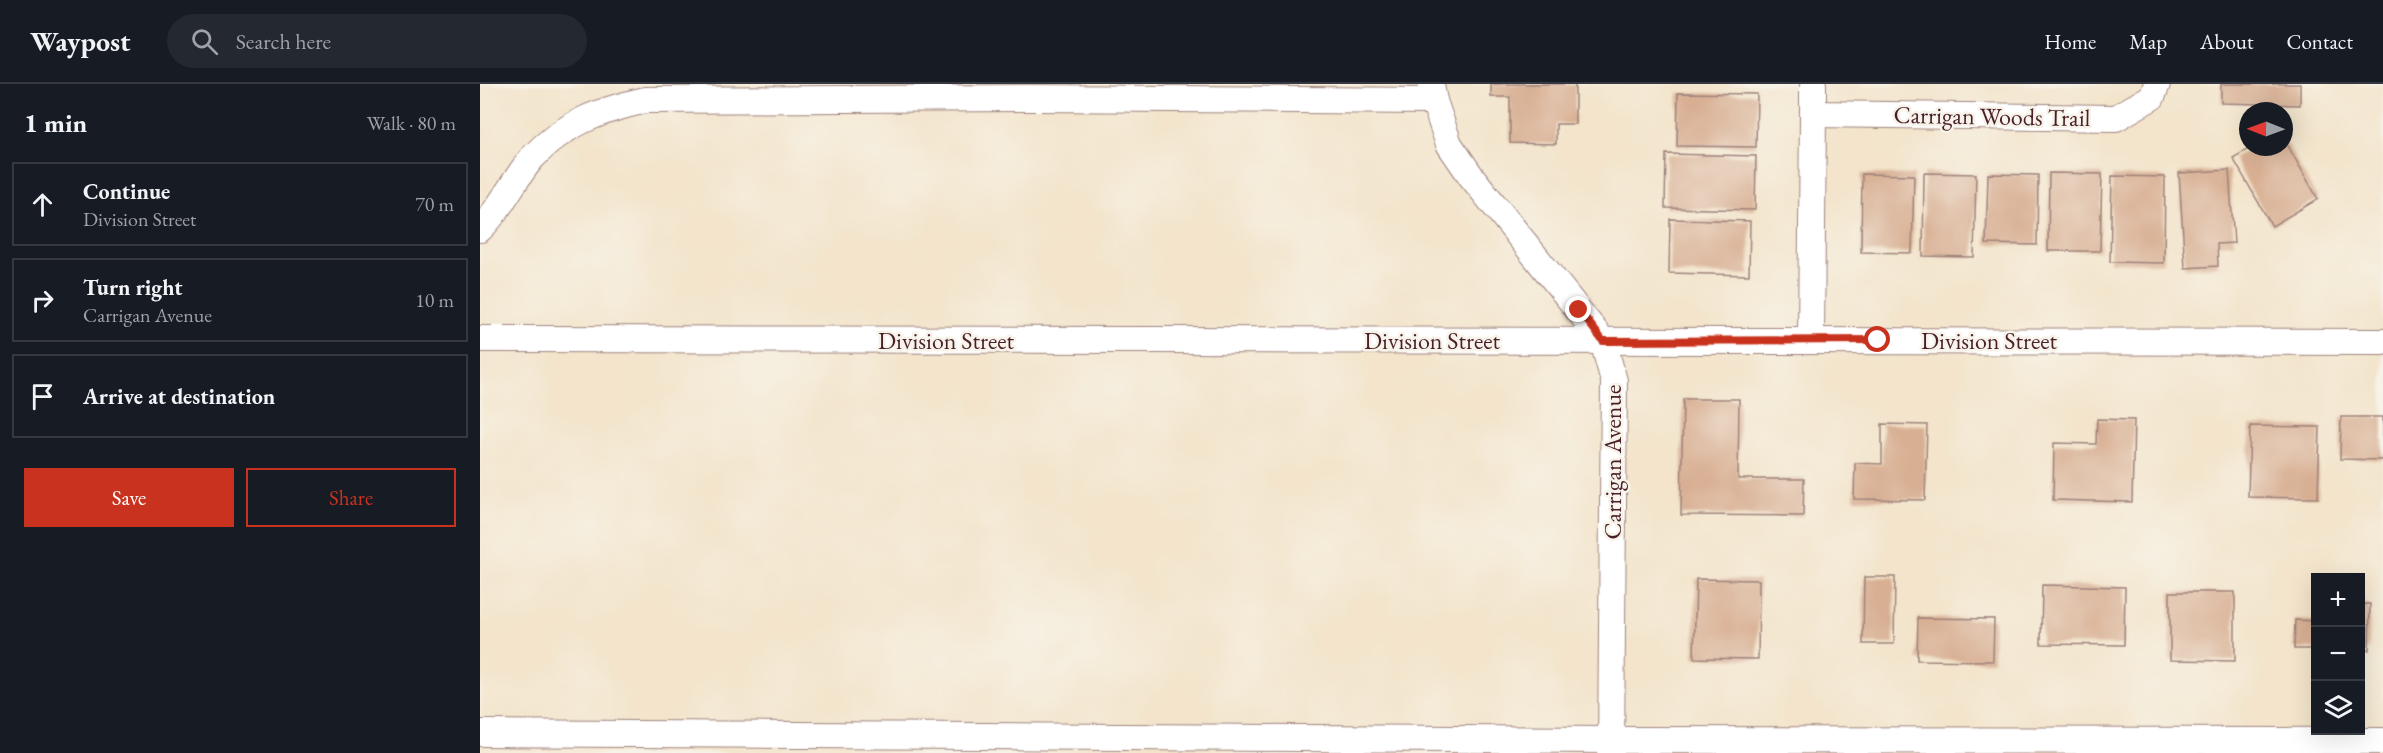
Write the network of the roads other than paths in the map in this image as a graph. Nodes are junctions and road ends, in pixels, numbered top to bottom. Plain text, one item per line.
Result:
1 (1813, 84) edge
2 (2157, 84) edge
3 (1033, 91) edge
4 (1432, 92) edge
5 (1813, 114) junction
6 (480, 229) edge
7 (480, 339) edge
8 (1811, 340) junction
9 (1603, 341) junction
10 (2383, 342) edge
11 (480, 733) edge
12 (2383, 741) edge
13 (1611, 747) edge

1 - 5 street
2 - 5 street, Carrigan Woods Trail
3 - 4 street
3 - 6 street
4 - 9 street, Carrigan Avenue
5 - 8 street
7 - 9 street, Division Street
8 - 9 street, Division Street
8 - 10 street, Division Street
9 - 13 street, Carrigan Avenue
11 - 13 street
12 - 13 street

